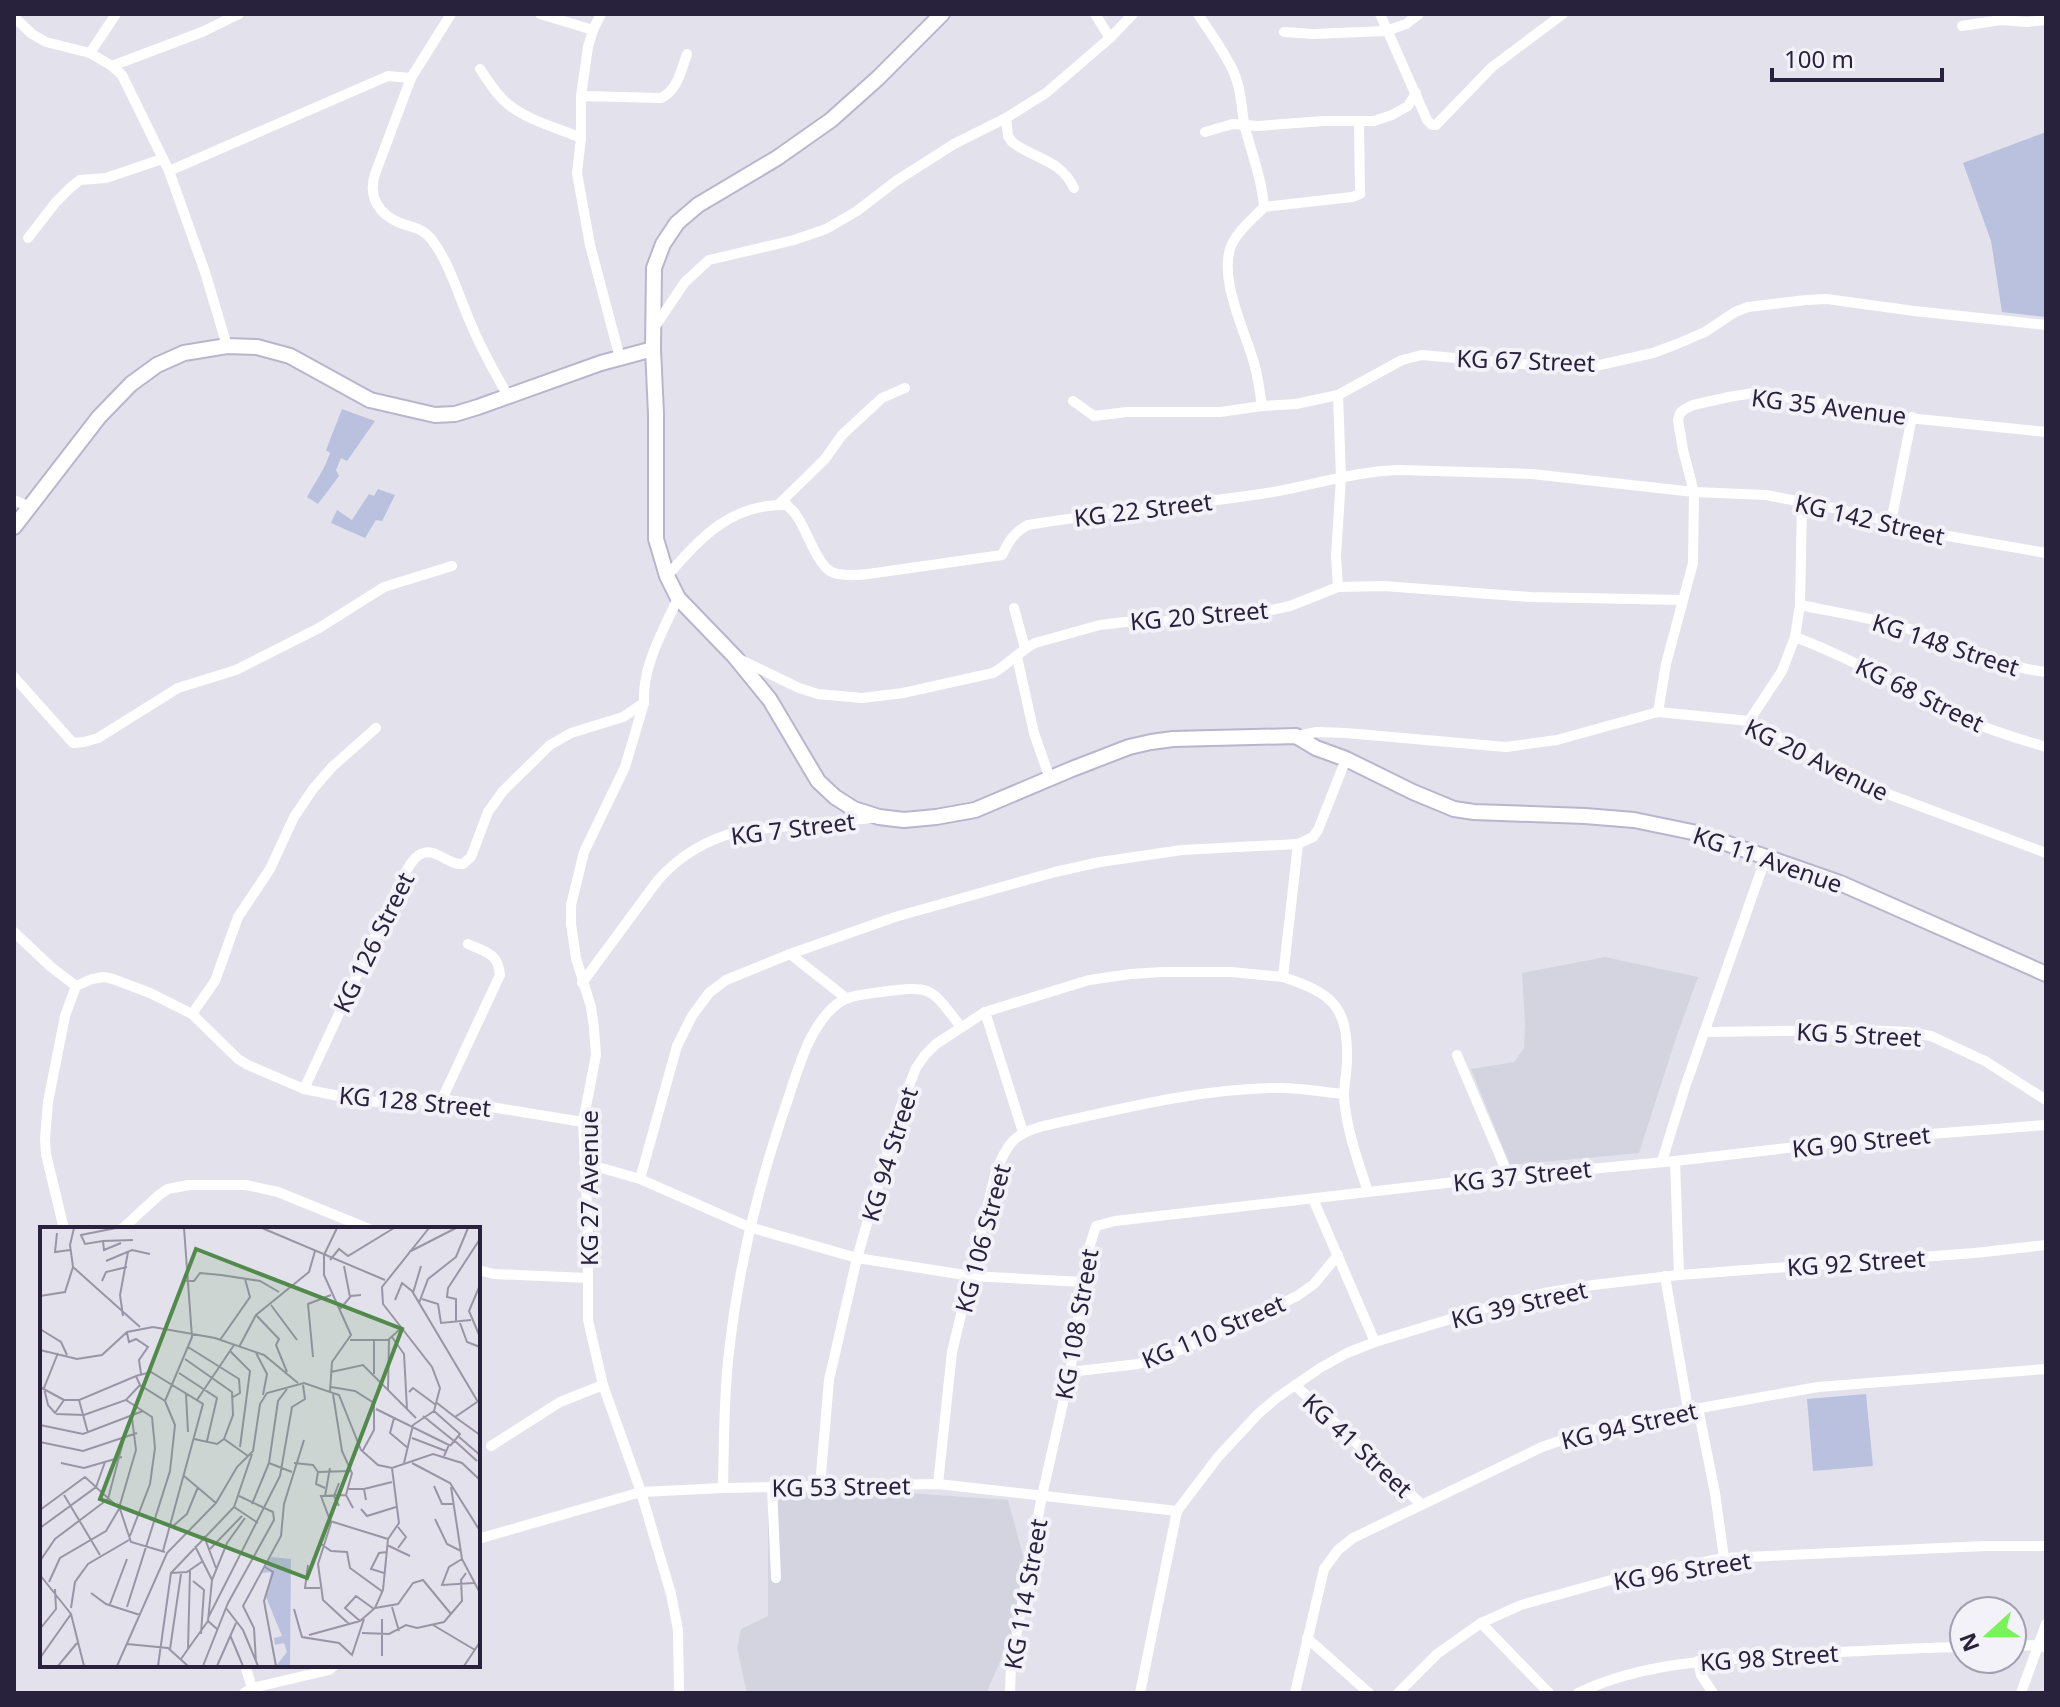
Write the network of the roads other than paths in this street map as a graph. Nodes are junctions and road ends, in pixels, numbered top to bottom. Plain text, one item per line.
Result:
1 (116, 14) edge
2 (239, 14) edge
3 (451, 14) edge
4 (540, 14) edge
5 (601, 14) edge
6 (942, 14) edge
7 (1095, 14) edge
8 (1133, 14) edge
9 (1198, 14) edge
10 (1380, 14) edge
11 (1419, 14) edge
12 (1563, 14) edge
13 (15, 16) edge
14 (2046, 20) edge
15 (1962, 26) dead end
16 (593, 30) junction
17 (1386, 31) junction
18 (1284, 32) dead end
19 (1110, 38) junction
20 (90, 53) junction
21 (687, 54) dead end
22 (112, 66) junction
23 (480, 69) dead end
24 (411, 78) junction
25 (1416, 93) junction
26 (581, 96) junction
27 (1006, 118) junction
28 (1359, 121) junction
29 (1244, 124) junction
30 (1205, 132) dead end
31 (581, 138) junction
32 (162, 159) junction
33 (169, 171) junction
34 (1074, 188) dead end
35 (1264, 207) junction
36 (28, 238) dead end
37 (2046, 325) edge
38 (653, 330) junction
39 (227, 346) junction
40 (653, 349) junction
41 (620, 358) junction
42 (905, 388) dead end
43 (1338, 395) junction
44 (508, 396) junction
45 (1073, 401) dead end
46 (1262, 406) junction
47 (1912, 417) junction
48 (2046, 432) edge
49 (1341, 478) junction
50 (1694, 492) junction
51 (14, 500) edge
52 (1802, 503) junction
53 (778, 505) junction
54 (30, 507) junction
55 (1891, 522) junction
56 (14, 527) edge
57 (2046, 553) edge
58 (452, 566) dead end
59 (667, 576) junction
60 (1338, 587) junction
61 (678, 598) junction
62 (1683, 600) junction
63 (1800, 605) junction
64 (1014, 608) dead end
65 (1795, 637) junction
66 (1025, 648) junction
67 (735, 657) junction
68 (1017, 657) junction
69 (2046, 672) edge
70 (14, 677) edge
71 (644, 703) junction
72 (1658, 712) junction
73 (1749, 721) junction
74 (376, 728) dead end
75 (1296, 736) junction
76 (2046, 747) edge
77 (1346, 759) junction
78 (1050, 779) junction
79 (879, 817) junction
80 (1298, 844) junction
81 (2044, 849) edge
82 (1766, 857) junction
83 (14, 932) edge
84 (468, 944) dead end
85 (790, 954) junction
86 (2046, 974) edge
87 (1283, 977) junction
88 (582, 983) junction
89 (76, 986) junction
90 (846, 998) junction
91 (985, 1012) junction
92 (192, 1014) junction
93 (961, 1027) junction
94 (1704, 1032) junction
95 (1457, 1055) dead end
96 (304, 1089) junction
97 (1344, 1094) junction
98 (442, 1099) junction
99 (2046, 1100) edge
100 (583, 1122) junction
101 (2046, 1125) edge
102 (1023, 1132) junction
103 (1662, 1161) junction
104 (1675, 1161) junction
105 (584, 1163) junction
106 (1509, 1177) junction
107 (640, 1179) junction
108 (1368, 1192) junction
109 (1313, 1199) junction
110 (64, 1227) edge
111 (124, 1227) edge
112 (356, 1227) edge
113 (749, 1227) junction
114 (2046, 1245) edge
115 (1338, 1255) junction
116 (857, 1258) junction
117 (480, 1270) edge
118 (1679, 1275) junction
119 (971, 1276) junction
120 (1665, 1276) junction
121 (588, 1278) junction
122 (1084, 1282) junction
123 (1375, 1342) junction
124 (2046, 1369) edge
125 (1070, 1372) junction
126 (603, 1385) junction
127 (1295, 1385) junction
128 (1693, 1409) junction
129 (491, 1446) dead end
130 (938, 1484) junction
131 (820, 1486) junction
132 (772, 1487) junction
133 (723, 1488) junction
134 (641, 1492) junction
135 (1042, 1496) junction
136 (1421, 1504) junction
137 (1177, 1511) junction
138 (480, 1538) edge
139 (2046, 1546) edge
140 (1724, 1558) junction
141 (776, 1578) dead end
142 (1481, 1623) junction
143 (2046, 1624) edge
144 (1307, 1638) junction
145 (1948, 1647) edge
146 (2042, 1647) edge
147 (1698, 1661) junction
148 (245, 1667) edge
149 (333, 1667) edge
150 (248, 1690) edge
151 (679, 1693) edge
152 (1010, 1693) edge
153 (1140, 1693) edge
154 (1295, 1693) edge
155 (1369, 1693) edge
156 (1398, 1693) edge
157 (1549, 1693) edge
158 (1578, 1693) edge
159 (1713, 1693) edge
160 (2021, 1693) edge

1 - 20 street
2 - 22 street
3 - 24 street
4 - 16 street
5 - 16 street
6 - 38 main road
7 - 19 street
8 - 19 street
9 - 29 street
10 - 17 street
11 - 17 street
12 - 25 street
13 - 20 street
14 - 15 street
16 - 26 street
17 - 18 street
17 - 25 street
19 - 27 street
20 - 22 street
21 - 26 street
22 - 32 street
23 - 31 street
24 - 33 street
24 - 44 street
25 - 28 street
26 - 31 street
27 - 34 street
27 - 38 street
28 - 29 street
28 - 35 street
29 - 30 street
29 - 35 street
31 - 41 street
32 - 33 street
32 - 36 street
33 - 39 street
35 - 46 street
37 - 43 street, KG 67 Street
38 - 40 main road
39 - 44 main road
39 - 54 main road
40 - 41 main road
40 - 59 main road
41 - 44 main road
42 - 53 street
43 - 46 street, KG 67 Street
43 - 49 street
45 - 46 street, KG 67 Street
47 - 48 street, KG 35 Avenue
47 - 50 street, KG 35 Avenue
47 - 55 street
49 - 50 street, KG 22 Street
49 - 53 street, KG 22 Street
49 - 60 street
50 - 52 street, KG 142 Street
50 - 62 street, KG 35 Avenue
51 - 54 street
52 - 55 street, KG 142 Street
52 - 63 street
53 - 59 street
54 - 56 main road
55 - 57 street, KG 142 Street
58 - 70 street
59 - 61 main road
60 - 62 street, KG 20 Street
60 - 66 street, KG 20 Street
61 - 67 main road
61 - 71 street, KG 27 Avenue
62 - 72 street, KG 35 Avenue
63 - 65 street
63 - 69 street, KG 148 Street
64 - 66 street
65 - 73 street
65 - 76 street, KG 68 Street
66 - 68 street, KG 20 Street
67 - 68 street, KG 20 Street
67 - 79 main road
68 - 78 street
71 - 88 street, KG 27 Avenue
71 - 96 street, KG 126 Street
72 - 73 street, KG 20 Avenue
72 - 75 street, KG 20 Avenue
73 - 81 street, KG 20 Avenue
74 - 92 street
75 - 77 main road, KG 11 Avenue
75 - 78 main road
77 - 80 street
77 - 82 main road, KG 11 Avenue
78 - 79 main road
79 - 88 street, KG 7 Street
80 - 85 street
80 - 87 street
82 - 86 main road, KG 11 Avenue
82 - 94 street
83 - 89 street
84 - 98 street
85 - 90 street
85 - 107 street
87 - 91 street, KG 94 Street
87 - 97 street, KG 94 Street
88 - 100 street, KG 27 Avenue
89 - 92 street, KG 128 Street
89 - 110 street
90 - 93 street
90 - 113 street
91 - 93 street, KG 94 Street
91 - 102 street
92 - 96 street, KG 128 Street
93 - 116 street, KG 94 Street
94 - 99 street, KG 5 Street
94 - 103 street
95 - 106 street
96 - 98 street, KG 128 Street
97 - 102 street
97 - 108 street, KG 94 Street
98 - 100 street, KG 128 Street
100 - 105 street, KG 27 Avenue
101 - 104 street, KG 90 Street
102 - 119 street, KG 106 Street
103 - 104 street, KG 37 Street
103 - 106 street, KG 37 Street
104 - 118 street
105 - 107 street
105 - 121 street, KG 27 Avenue
106 - 108 street, KG 37 Street
107 - 113 street
108 - 109 street, KG 37 Street
109 - 115 street
109 - 122 street, KG 108 Street
111 - 112 street
113 - 116 street
113 - 133 street
114 - 118 street, KG 92 Street
115 - 123 street
115 - 125 street, KG 110 Street
116 - 119 street
116 - 131 street, KG 94 Street
117 - 121 street
118 - 120 street, KG 92 Street
119 - 122 street
119 - 130 street, KG 106 Street
120 - 123 street, KG 39 Street
120 - 128 street
121 - 126 street, KG 27 Avenue
122 - 125 street, KG 108 Street
123 - 127 street, KG 39 Street
124 - 128 street, KG 94 Street
125 - 135 street, KG 108 Street
126 - 129 street
126 - 134 street, KG 27 Avenue
127 - 136 street, KG 41 Street
127 - 137 street, KG 39 Street
128 - 136 street, KG 94 Street
128 - 140 street
130 - 131 street, KG 53 Street
130 - 135 street, KG 53 Street
131 - 132 street, KG 53 Street
132 - 133 street, KG 53 Street
132 - 141 street
133 - 134 street, KG 53 Street
134 - 138 street, KG 53 Street
134 - 151 street, KG 27 Avenue
135 - 137 street, KG 53 Street
135 - 152 street, KG 114 Street
136 - 144 street, KG 94 Street
137 - 153 street
139 - 140 street, KG 96 Street
140 - 142 street, KG 96 Street
142 - 156 street, KG 96 Street
142 - 157 street
143 - 146 street
144 - 154 street, KG 94 Street
144 - 155 street
145 - 147 street, KG 98 Street
146 - 160 street
147 - 158 street, KG 98 Street
147 - 159 street
148 - 150 street
149 - 150 street

